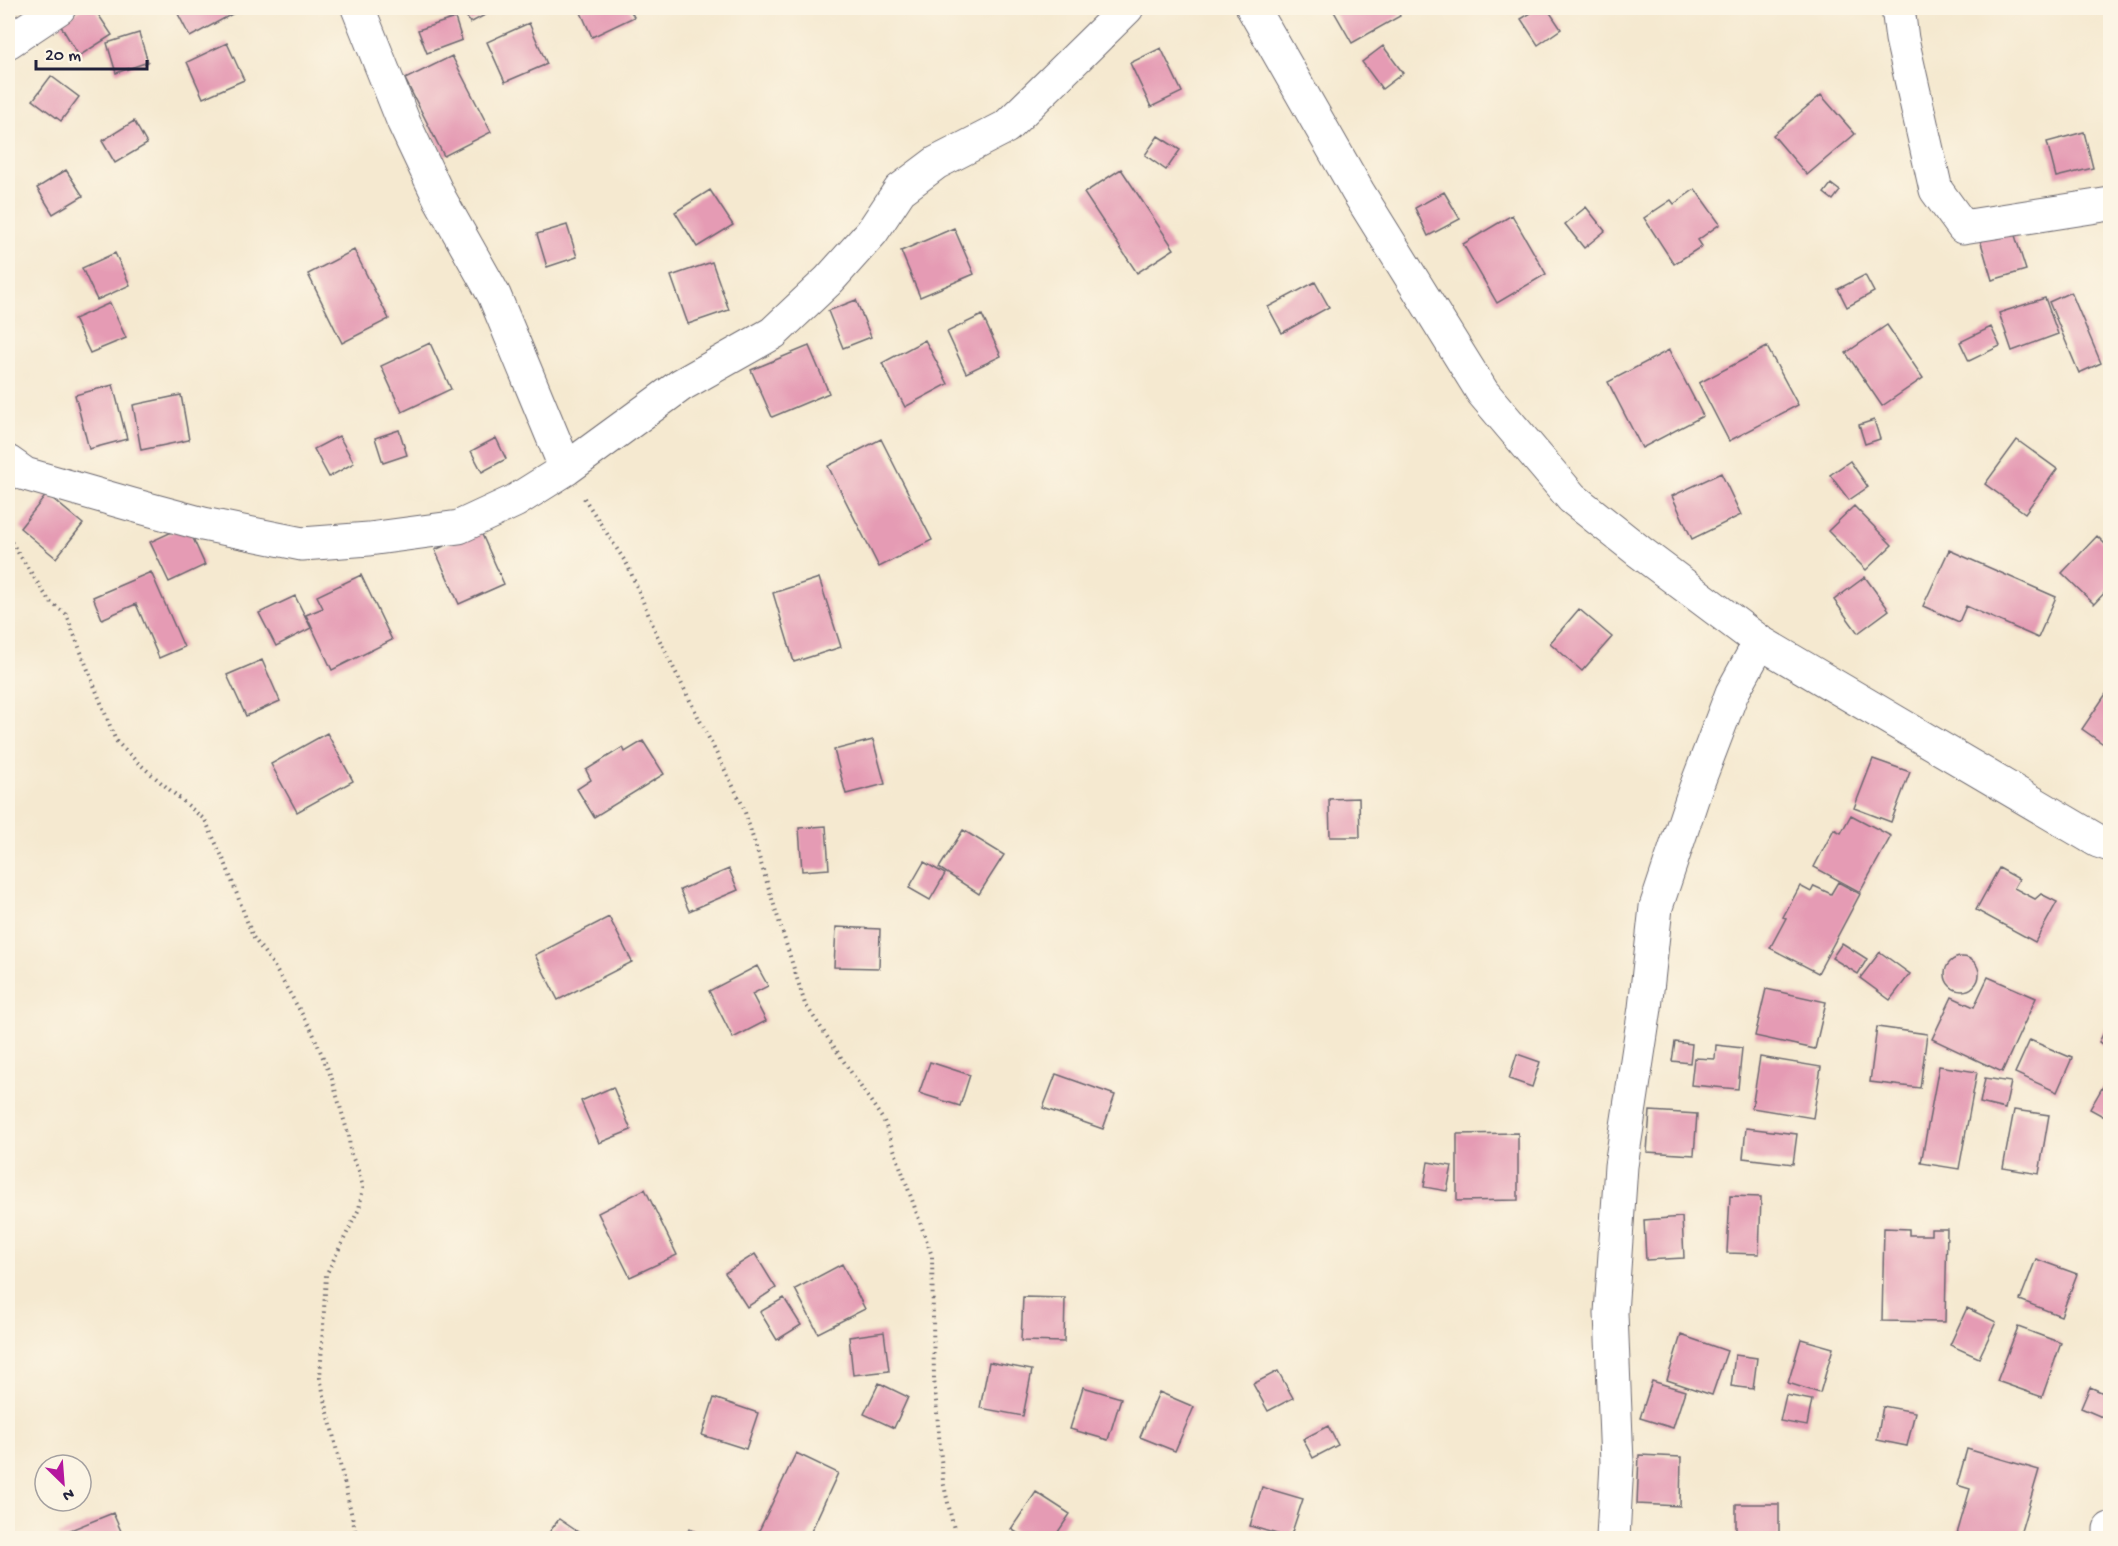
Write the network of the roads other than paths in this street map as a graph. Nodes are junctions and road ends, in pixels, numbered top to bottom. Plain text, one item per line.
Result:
1 (59, 8) edge
2 (358, 8) edge
3 (1127, 8) edge
4 (1253, 8) edge
5 (1898, 8) edge
6 (8, 42) edge
7 (2110, 204) edge
8 (8, 462) edge
9 (566, 469) junction
10 (1760, 642) junction
11 (2110, 845) edge
12 (2110, 1529) edge
13 (1613, 1539) edge
14 (2110, 1539) edge

1 - 6 street
2 - 9 street
3 - 9 street
4 - 10 street
5 - 7 street
8 - 9 street
10 - 11 street
10 - 13 street
12 - 14 street

